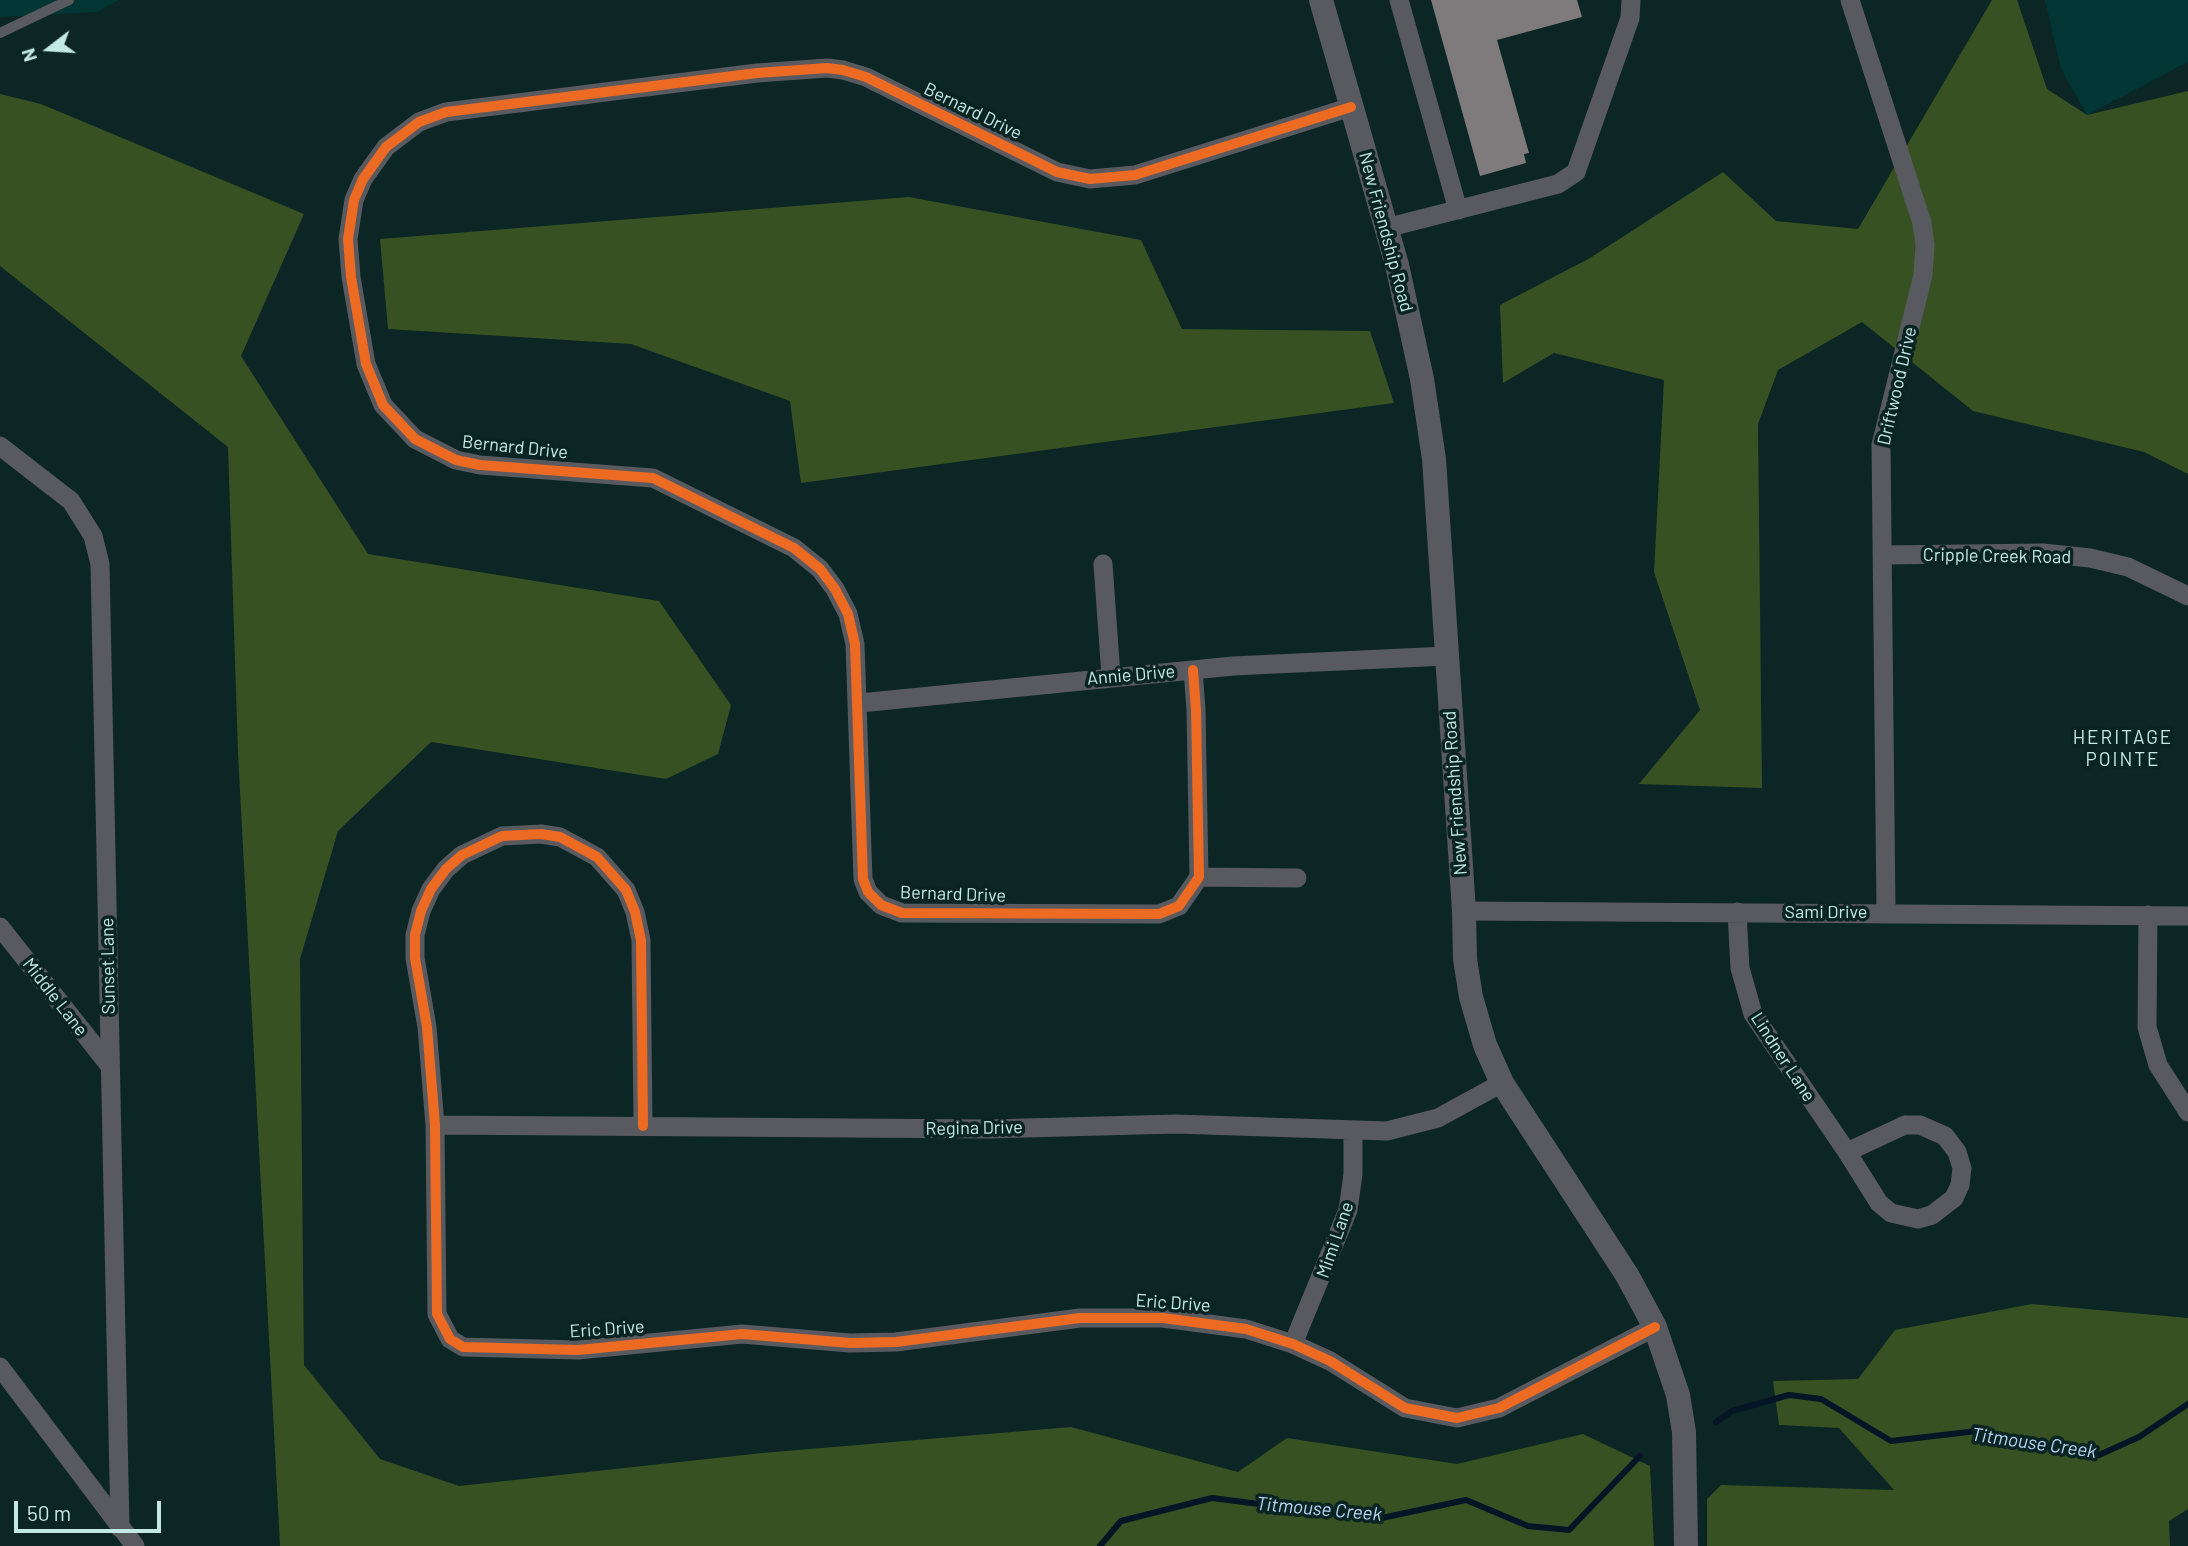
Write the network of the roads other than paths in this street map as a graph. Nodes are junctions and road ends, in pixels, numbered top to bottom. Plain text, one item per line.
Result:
1 (69, 0) edge
2 (1321, 0) edge
3 (1399, 0) edge
4 (1631, 0) edge
5 (1850, 0) edge
6 (0, 33) edge
7 (1351, 107) junction
8 (1458, 210) junction
9 (1386, 229) junction
10 (0, 446) edge
11 (1883, 555) junction
12 (1103, 564) dead end
13 (2188, 596) edge
14 (1446, 656) junction
15 (1193, 670) junction
16 (1111, 676) junction
17 (860, 703) junction
18 (1199, 877) junction
19 (1297, 878) dead end
20 (1464, 911) junction
21 (1737, 912) junction
22 (1886, 912) junction
23 (2148, 915) junction
24 (2188, 916) edge
25 (0, 926) edge
26 (110, 1066) junction
27 (1502, 1083) junction
28 (2188, 1111) edge
29 (435, 1125) junction
30 (643, 1126) junction
31 (1353, 1131) junction
32 (1847, 1152) junction
33 (1655, 1327) junction
34 (1293, 1344) junction
35 (0, 1367) edge
36 (120, 1528) junction
37 (135, 1546) edge
38 (1686, 1546) edge

1 - 6 lane
2 - 7 street, New Friendship Road
3 - 8 street
4 - 8 street
5 - 11 street, Driftwood Drive
7 - 9 street, New Friendship Road
7 - 17 street, Bernard Drive
8 - 9 street
9 - 14 street, New Friendship Road
10 - 26 street, Sunset Lane
11 - 13 street, Cripple Creek Road
11 - 22 street, Driftwood Drive
12 - 16 street
14 - 15 street, Annie Drive
14 - 20 street, New Friendship Road
15 - 16 street, Annie Drive
15 - 18 street
16 - 17 street, Annie Drive
17 - 18 street, Bernard Drive
18 - 19 street
20 - 21 street, Sami Drive
20 - 27 street, New Friendship Road
21 - 22 street, Sami Drive
21 - 32 street, Lindner Lane
22 - 23 street, Sami Drive
23 - 24 street, Sami Drive
23 - 28 street
25 - 26 street, Middle Lane
26 - 36 street, Sunset Lane
27 - 31 street, Regina Drive
27 - 33 street, New Friendship Road
29 - 30 street, Regina Drive
29 - 30 street, Eric Drive
29 - 34 street, Eric Drive
30 - 31 street, Regina Drive
31 - 34 street, Mimi Lane
32 - 32 street, Lindner Lane
33 - 34 street, Eric Drive
33 - 38 street, New Friendship Road
35 - 36 street
36 - 37 street

